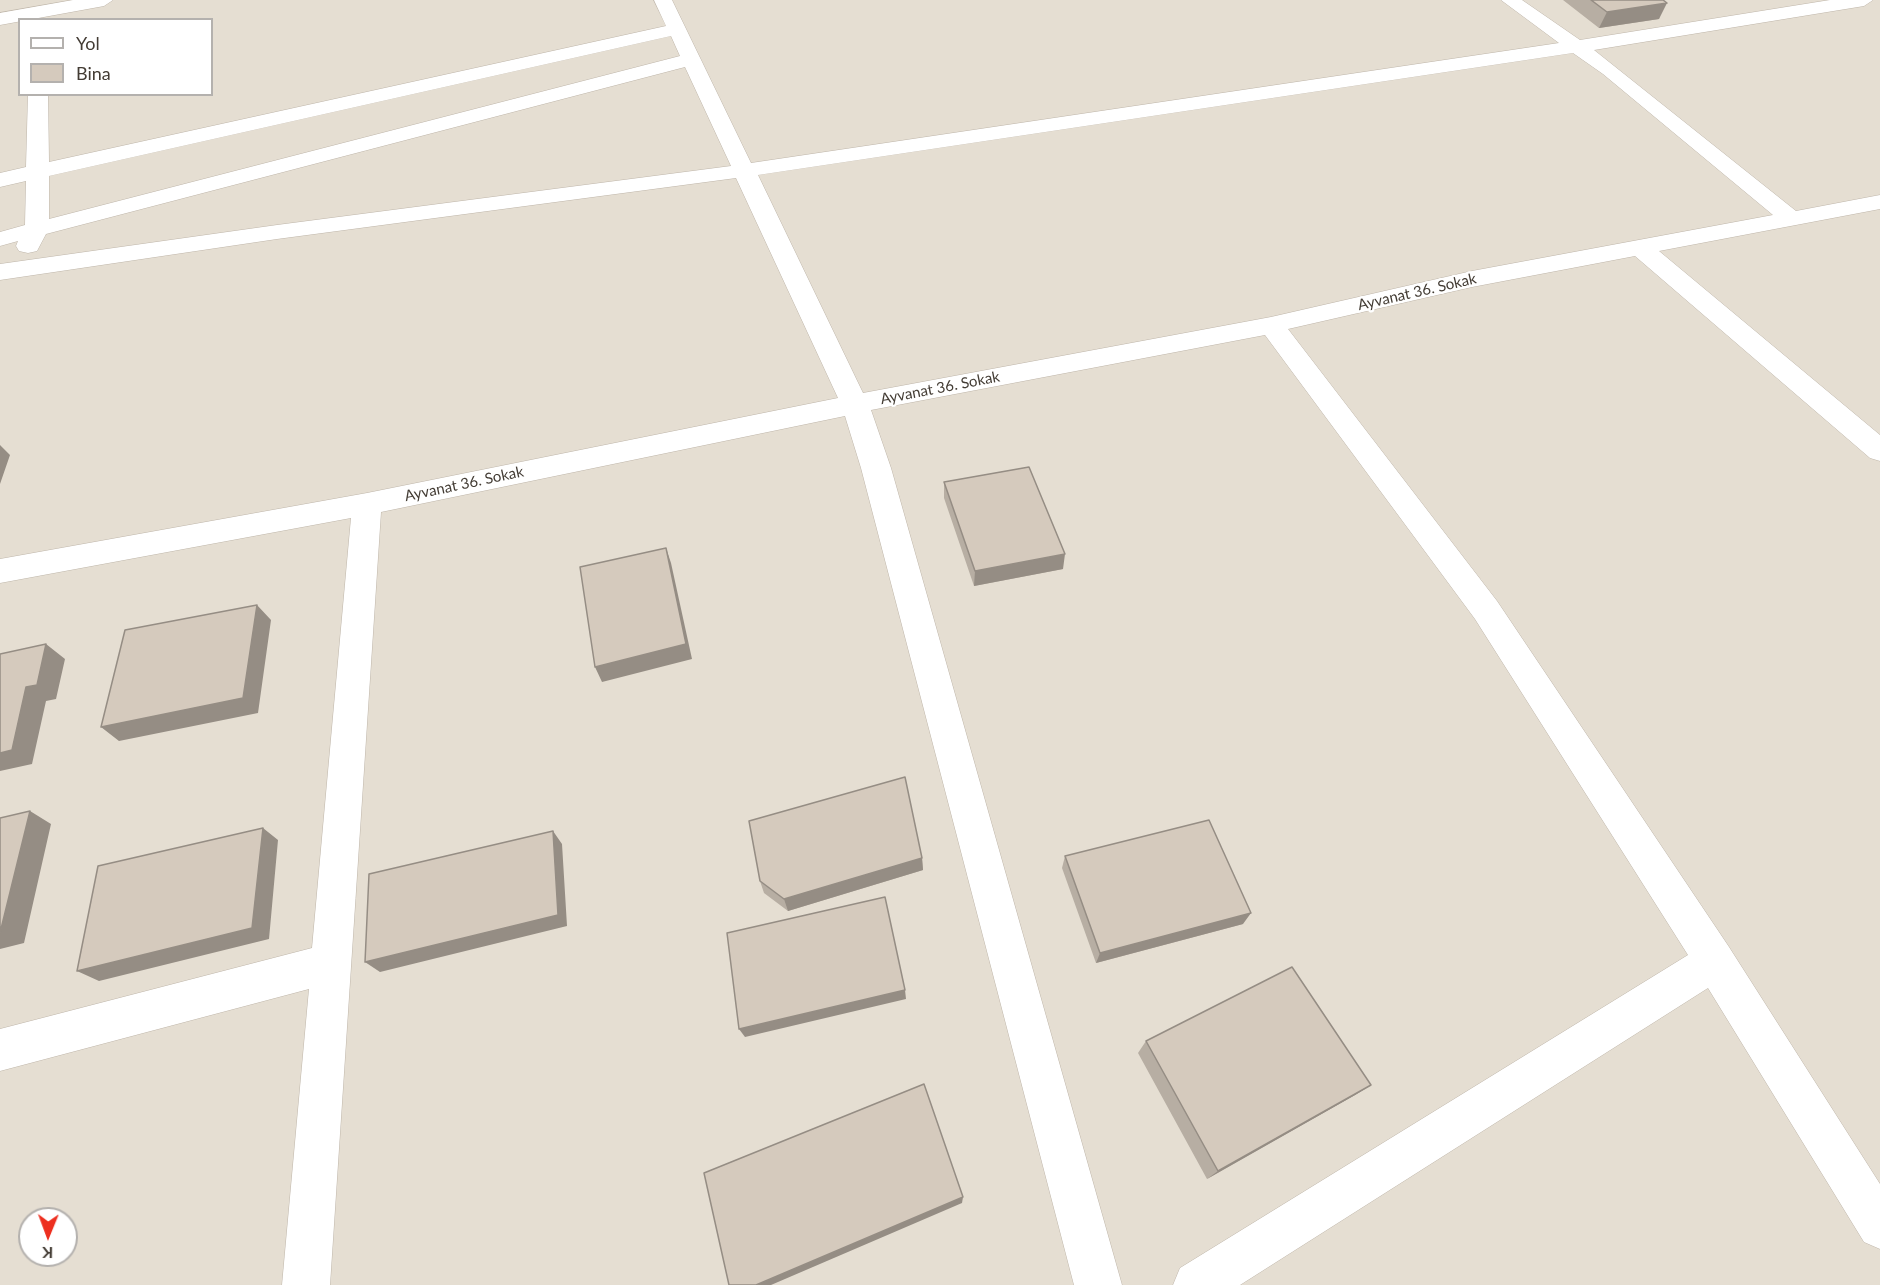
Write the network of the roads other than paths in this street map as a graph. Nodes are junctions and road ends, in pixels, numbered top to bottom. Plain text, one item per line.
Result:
1 (104, 0) edge
2 (663, 0) edge
3 (1510, 0) edge
4 (1864, 0) edge
5 (39, 10) edge
6 (0, 19) edge
7 (677, 29) junction
8 (1577, 47) junction
9 (691, 59) junction
10 (38, 96) edge
11 (744, 170) junction
12 (37, 172) junction
13 (0, 180) edge
14 (1880, 202) edge
15 (1791, 218) junction
16 (37, 228) junction
17 (0, 239) edge
18 (1638, 246) junction
19 (8, 270) edge
20 (1271, 326) junction
21 (855, 404) junction
22 (1880, 451) edge
23 (367, 504) junction
24 (0, 572) edge
25 (1715, 961) junction
26 (329, 964) junction
27 (0, 1050) edge
28 (1880, 1226) edge
29 (306, 1285) edge
30 (1098, 1285) edge
31 (1197, 1285) edge

1 - 5 street
2 - 7 street
3 - 8 street
4 - 8 street
5 - 6 street
7 - 9 street
7 - 12 street
8 - 11 street
8 - 15 street
9 - 11 street
9 - 16 street
10 - 12 street
11 - 19 street
11 - 21 street
12 - 13 street
12 - 16 street
14 - 15 street, Ayvanat 36. Sokak
15 - 18 street, Ayvanat 36. Sokak
16 - 17 street
16 - 19 street
18 - 20 street, Ayvanat 36. Sokak
18 - 22 street
20 - 21 street, Ayvanat 36. Sokak
20 - 25 street
21 - 23 street, Ayvanat 36. Sokak
21 - 30 street
23 - 24 street, Ayvanat 36. Sokak
23 - 26 street
25 - 28 street
25 - 31 street
26 - 27 street
26 - 29 street

